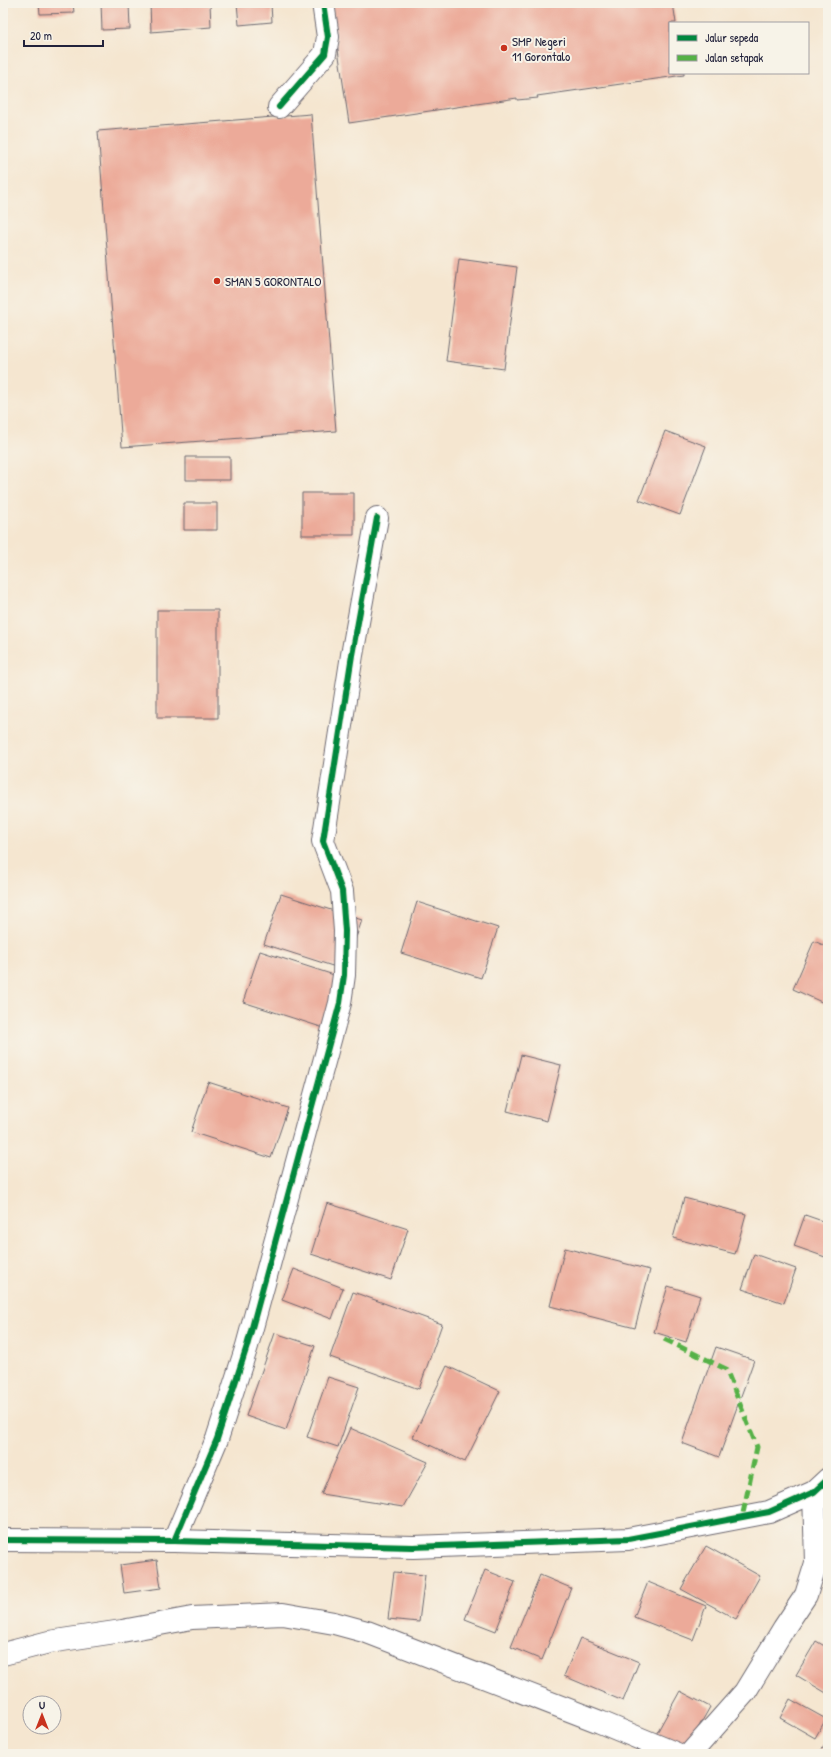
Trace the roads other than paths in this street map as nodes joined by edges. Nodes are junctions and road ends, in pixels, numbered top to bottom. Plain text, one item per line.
1 (322, 3) edge
2 (278, 107) dead end
3 (377, 518) dead end
4 (821, 1486) edge
5 (3, 1540) edge
6 (174, 1541) junction
7 (3, 1654) edge
8 (677, 1754) edge
9 (690, 1754) edge

1 - 2 street
3 - 6 street
4 - 6 street
4 - 9 street
5 - 6 street
7 - 8 street

